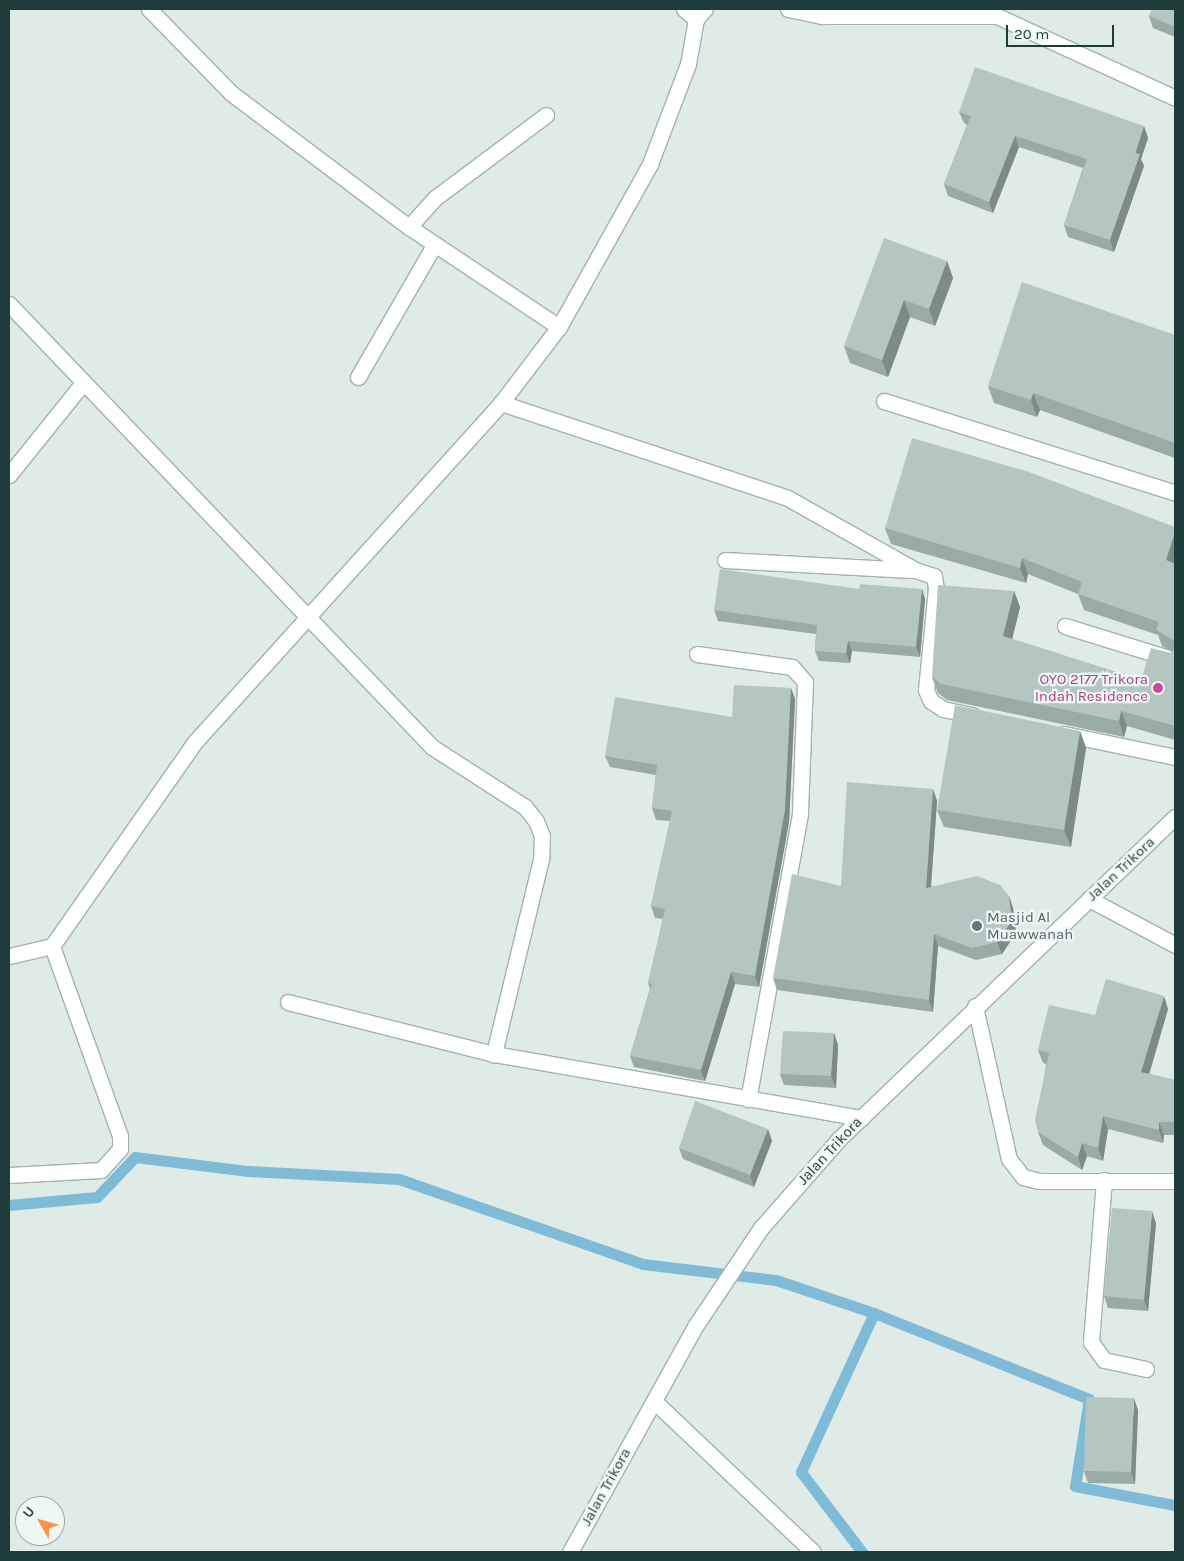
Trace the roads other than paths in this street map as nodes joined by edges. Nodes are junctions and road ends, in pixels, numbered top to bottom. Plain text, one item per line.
1 (149, 9) edge
2 (684, 9) edge
3 (788, 9) edge
4 (700, 14) edge
5 (1175, 98) edge
6 (546, 115) dead end
7 (408, 227) junction
8 (433, 247) junction
9 (9, 304) edge
10 (559, 327) junction
11 (358, 377) dead end
12 (83, 383) junction
13 (884, 401) dead end
14 (501, 403) junction
15 (9, 475) edge
16 (1175, 494) edge
17 (725, 560) dead end
18 (915, 570) junction
19 (311, 617) junction
20 (1065, 626) dead end
21 (697, 654) dead end
22 (1175, 660) edge
23 (992, 719) edge
24 (1050, 731) edge
25 (1175, 757) edge
26 (1175, 818) edge
27 (1089, 899) junction
28 (1175, 945) edge
29 (52, 946) junction
30 (9, 956) edge
31 (288, 1002) dead end
32 (975, 1006) junction
33 (494, 1054) junction
34 (748, 1099) junction
35 (861, 1118) junction
36 (9, 1175) edge
37 (1104, 1180) junction
38 (1175, 1181) edge
39 (1146, 1369) dead end
40 (654, 1401) junction
41 (570, 1552) edge
42 (813, 1552) edge

1 - 7 street
2 - 4 street
3 - 5 street
4 - 10 street
6 - 7 street
7 - 8 street
8 - 10 street
8 - 11 street
9 - 12 street
10 - 14 street
12 - 15 street
12 - 19 street
13 - 16 street
14 - 18 street
14 - 19 street
17 - 18 street
18 - 23 street
19 - 29 street
19 - 33 street
20 - 22 street
21 - 34 street
24 - 25 street
26 - 27 street, Jalan Trikora
27 - 28 street
27 - 32 street, Jalan Trikora
29 - 30 street
29 - 36 street
31 - 33 street
32 - 35 street, Jalan Trikora
32 - 37 street
33 - 34 street
34 - 35 street
35 - 40 street, Jalan Trikora
37 - 38 street
37 - 39 street
40 - 41 street, Jalan Trikora
40 - 42 street

